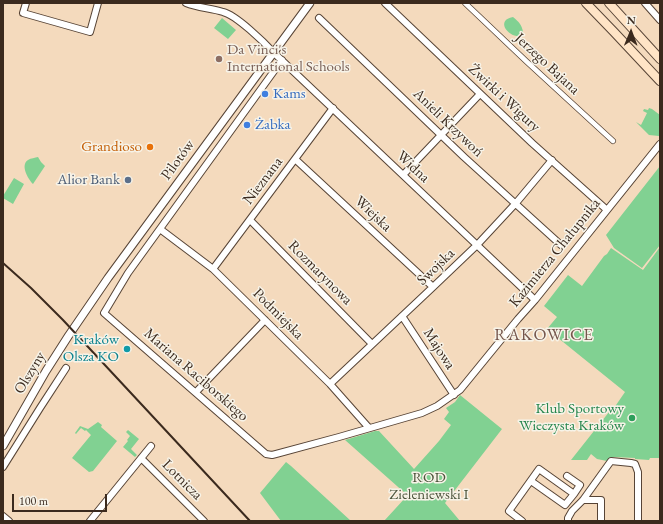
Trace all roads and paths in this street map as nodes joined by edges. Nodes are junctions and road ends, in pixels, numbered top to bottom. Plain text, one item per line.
1 (26, 3) edge
2 (98, 3) edge
3 (186, 3) edge
4 (310, 3) edge
5 (385, 3) edge
6 (465, 3) edge
7 (586, 3) edge
8 (609, 3) edge
9 (645, 3) edge
10 (659, 16) edge
11 (319, 18) dead end
12 (274, 53) junction
13 (660, 59) edge
14 (282, 60) junction
15 (660, 81) edge
16 (480, 94) junction
17 (333, 108) junction
18 (441, 134) junction
19 (613, 141) dead end
20 (660, 144) edge
21 (295, 159) junction
22 (552, 160) junction
23 (403, 175) junction
24 (516, 203) junction
25 (608, 210) junction
26 (250, 220) junction
27 (160, 229) junction
28 (477, 245) junction
29 (561, 245) dead end
30 (214, 269) junction
31 (433, 287) junction
32 (535, 300) junction
33 (104, 313) joint
34 (402, 316) junction
35 (265, 320) junction
36 (69, 335) joint
37 (372, 344) junction
38 (66, 368) dead end
39 (330, 384) junction
40 (196, 392) junction
41 (454, 395) junction
42 (369, 428) junction
43 (3, 446) edge
44 (151, 446) dead end
45 (272, 455) joint
46 (141, 458) junction
47 (3, 467) edge
48 (567, 476) dead end
49 (531, 481) junction
50 (574, 494) junction
51 (583, 500) junction
52 (3, 516) edge
53 (9, 521) edge
54 (90, 521) edge
55 (204, 521) edge
56 (522, 521) edge
57 (568, 521) edge
58 (601, 521) edge
59 (638, 521) edge

1 - 2 street
3 - 12 street, Widna
4 - 12 street, Pilotów
5 - 16 street, Żwirki i Wigury
6 - 19 street, Jerzego Bajana
7 - 15 main road
8 - 13 main road
9 - 10 street
11 - 18 street, Anieli Krzywoń
12 - 14 street, Widna
12 - 36 street, Pilotów
14 - 17 street, Widna
14 - 27 street, Pilotów
16 - 18 street
16 - 22 street, Żwirki i Wigury
17 - 21 street, Nieznana
17 - 23 street, Widna
18 - 23 street
18 - 24 street, Anieli Krzywoń
20 - 25 street, Kazimierza Chałupnika
21 - 26 street, Nieznana
21 - 31 street, Wiejska
22 - 24 street, Swojska
22 - 25 street, Żwirki i Wigury
23 - 28 street, Widna
24 - 28 street, Swojska
24 - 29 street, Anieli Krzywoń
25 - 32 street, Kazimierza Chałupnika
26 - 30 street, Nieznana
26 - 37 street, Rozmarynowa
27 - 30 street, Podmiejska
27 - 33 street, Pilotów
28 - 31 street, Swojska
28 - 32 street, Widna
30 - 35 street, Podmiejska
31 - 34 street, Swojska
32 - 41 street, Kazimierza Chałupnika
33 - 40 street, Mariana Raciborskiego
34 - 37 street, Swojska
34 - 41 street, Majowa
35 - 39 street, Podmiejska
35 - 40 street
36 - 43 street, Olszyny
37 - 39 street, Swojska
38 - 47 street, Olszyny
39 - 42 street, Podmiejska
40 - 45 street, Mariana Raciborskiego
41 - 42 street, Kazimierza Chałupnika
42 - 45 street, Kazimierza Chałupnika
44 - 46 street
46 - 54 street
46 - 55 street, Lotnicza
48 - 50 street
49 - 50 street
49 - 50 street
49 - 56 street
51 - 57 street
51 - 58 street
51 - 59 street
52 - 53 street

